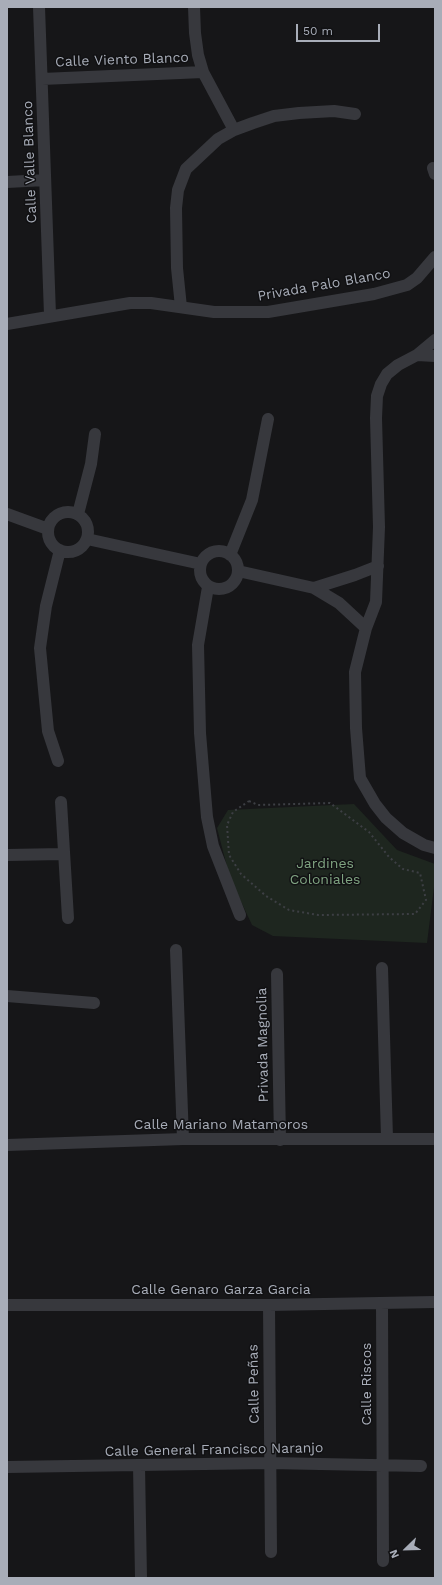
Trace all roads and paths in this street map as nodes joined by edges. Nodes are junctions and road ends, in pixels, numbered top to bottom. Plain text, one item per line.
1 (39, 7) edge
2 (194, 7) edge
3 (203, 72) junction
4 (42, 79) junction
5 (355, 114) dead end
6 (234, 130) junction
7 (45, 180) junction
8 (7, 182) edge
9 (435, 257) edge
10 (181, 307) junction
11 (50, 315) junction
12 (7, 324) edge
13 (435, 340) edge
14 (417, 355) junction
15 (435, 356) edge
16 (268, 420) dead end
17 (95, 434) dead end
18 (7, 514) edge
19 (78, 514) junction
20 (48, 529) junction
21 (87, 539) junction
22 (60, 550) junction
23 (230, 555) junction
24 (201, 564) junction
25 (378, 566) junction
26 (238, 571) junction
27 (208, 587) junction
28 (314, 588) junction
29 (366, 628) junction
30 (58, 761) dead end
31 (61, 802) dead end
32 (435, 848) edge
33 (7, 854) edge
34 (63, 854) junction
35 (266, 896) joint
36 (240, 915) dead end
37 (68, 918) dead end
38 (176, 950) dead end
39 (382, 968) dead end
40 (277, 974) dead end
41 (7, 996) edge
42 (94, 1003) dead end
43 (387, 1138) junction
44 (182, 1139) junction
45 (435, 1139) edge
46 (280, 1140) junction
47 (7, 1145) edge
48 (435, 1302) edge
49 (382, 1303) junction
50 (7, 1305) edge
51 (268, 1305) junction
52 (270, 1463) junction
53 (382, 1465) junction
54 (139, 1466) junction
55 (421, 1466) dead end
56 (7, 1468) edge
57 (271, 1552) dead end
58 (383, 1562) dead end
59 (141, 1578) edge

1 - 4 street, Calle Valle Blanco
2 - 3 street
3 - 4 street, Calle Viento Blanco
3 - 6 street
4 - 7 street, Calle Valle Blanco
5 - 6 street
6 - 10 street
7 - 8 street
7 - 11 street, Calle Valle Blanco
9 - 10 street, Privada Palo Blanco
10 - 11 street, Privada Palo Blanco
11 - 12 street, Privada Palo Blanco
13 - 14 street
14 - 15 street
14 - 25 street
16 - 23 street
17 - 19 street
18 - 20 street
19 - 20 street
19 - 21 street
20 - 22 street
21 - 22 street
21 - 24 street
22 - 30 street
23 - 24 street
23 - 26 street
24 - 27 street
25 - 28 street
25 - 29 street
26 - 27 street
26 - 28 street
27 - 36 street
28 - 29 street
29 - 32 street
31 - 34 street
33 - 34 street
34 - 37 street
35 - 35 path
38 - 44 street
39 - 43 street
40 - 46 street, Privada Magnolia
41 - 42 street
43 - 45 street, Calle Mariano Matamoros
43 - 46 street, Calle Mariano Matamoros
44 - 46 street, Calle Mariano Matamoros
44 - 47 street, Calle Mariano Matamoros
48 - 49 street, Calle Genaro Garza Garcia
49 - 51 street, Calle Genaro Garza Garcia
49 - 53 street, Calle Riscos
50 - 51 street, Calle Genaro Garza Garcia
51 - 52 street, Calle Peñas
52 - 53 street, Calle General Francisco Naranjo
52 - 54 street, Calle General Francisco Naranjo
52 - 57 street, Calle Peñas
53 - 55 street, Calle General Francisco Naranjo
53 - 58 street, Calle Riscos
54 - 56 street, Calle General Francisco Naranjo
54 - 59 street

